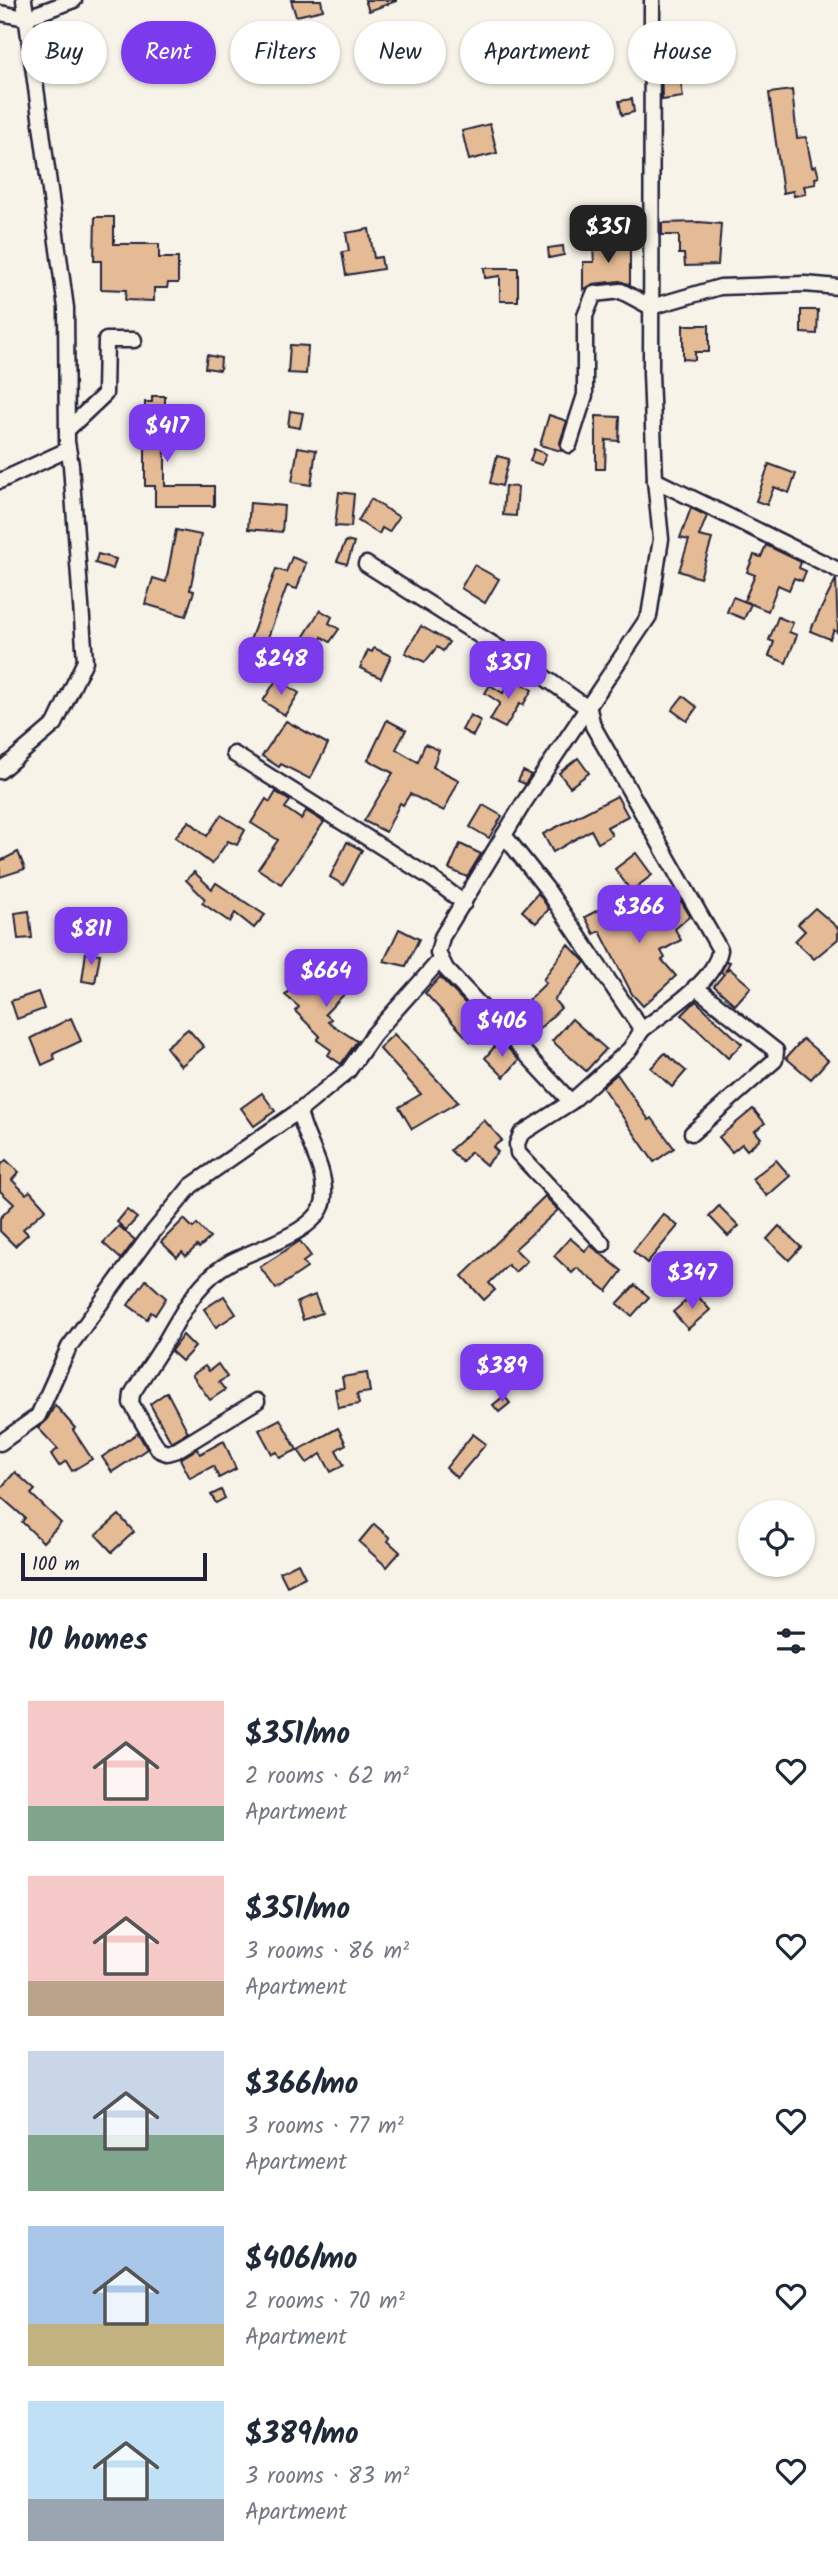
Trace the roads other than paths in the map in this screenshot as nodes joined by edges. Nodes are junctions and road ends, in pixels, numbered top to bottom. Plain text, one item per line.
1 (24, 0) edge
2 (74, 0) edge
3 (652, 0) edge
4 (0, 13) edge
5 (25, 19) junction
6 (838, 287) edge
7 (651, 307) junction
8 (134, 340) dead end
9 (67, 430) junction
10 (569, 445) dead end
11 (68, 450) junction
12 (655, 480) junction
13 (0, 481) edge
14 (366, 564) dead end
15 (838, 570) edge
16 (589, 709) junction
17 (234, 754) dead end
18 (0, 771) edge
19 (504, 835) junction
20 (464, 903) junction
21 (440, 960) junction
22 (695, 988) junction
23 (642, 1030) junction
24 (571, 1102) junction
25 (299, 1111) junction
26 (692, 1133) dead end
27 (603, 1244) dead end
28 (257, 1401) dead end
29 (0, 1443) edge

1 - 5 street
2 - 5 street
3 - 7 street
4 - 5 street
5 - 9 street
6 - 7 street
7 - 10 street
7 - 12 street
8 - 9 street
9 - 11 street
11 - 13 street
11 - 18 street
12 - 15 street
12 - 16 street
14 - 16 street
16 - 19 street
16 - 22 street
17 - 20 street
19 - 20 street
19 - 23 street
20 - 21 street
21 - 24 street
21 - 25 street
22 - 23 street
22 - 26 street
23 - 24 street
24 - 27 street
25 - 28 street
25 - 29 street

